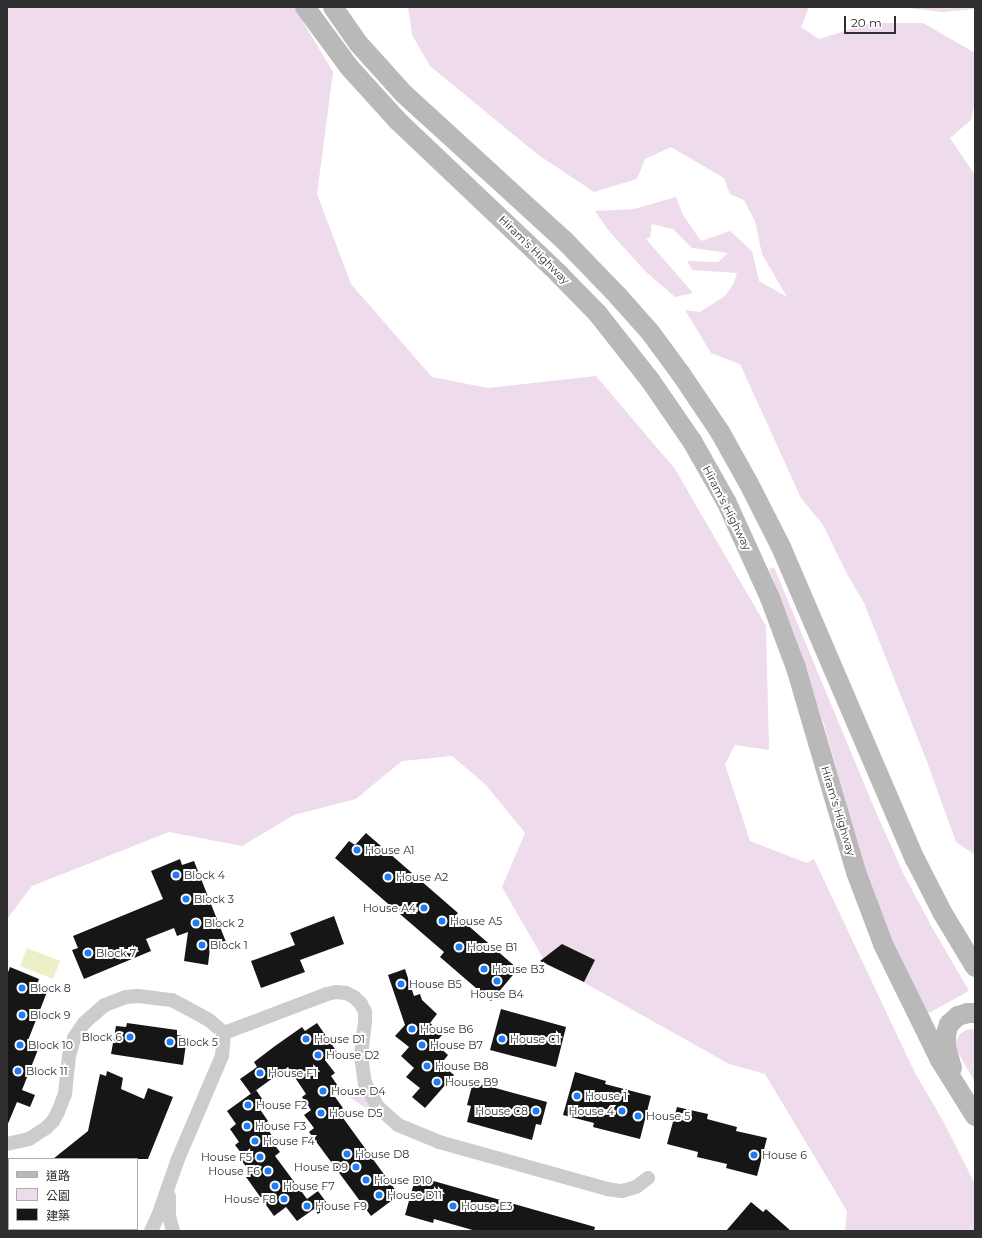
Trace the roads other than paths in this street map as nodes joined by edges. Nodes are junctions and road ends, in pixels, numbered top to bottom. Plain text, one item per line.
1 (305, 7) edge
2 (333, 7) edge
3 (975, 967) edge
4 (975, 1013) edge
5 (224, 1033) junction
6 (972, 1111) edge
7 (7, 1144) edge
8 (648, 1178) dead end
9 (169, 1187) junction
10 (151, 1231) edge
11 (173, 1231) edge

1 - 6 main road, Hiram's Highway
2 - 3 main road
4 - 6 main road
5 - 7 street
5 - 8 street
5 - 9 street
9 - 10 street
9 - 11 street

